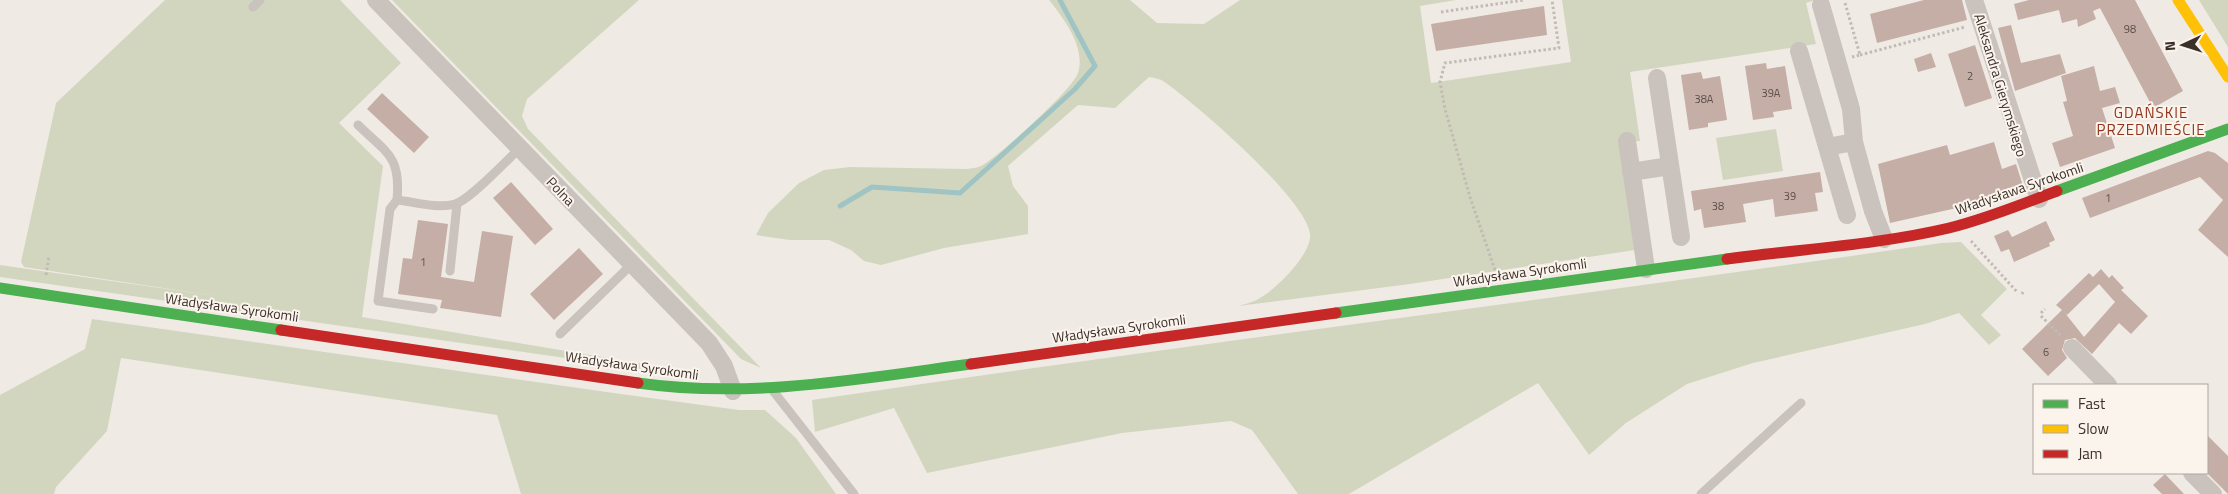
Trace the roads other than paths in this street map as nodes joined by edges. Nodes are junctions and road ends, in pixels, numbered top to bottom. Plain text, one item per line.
1 (260, 0) edge
2 (376, 0) edge
3 (1974, 0) edge
4 (2178, 0) edge
5 (1821, 5) dead end
6 (253, 7) dead end
7 (1799, 51) dead end
8 (2228, 76) edge
9 (1657, 78) dead end
10 (358, 125) dead end
11 (2228, 129) edge
12 (1627, 142) dead end
13 (1854, 142) junction
14 (1827, 147) junction
15 (520, 148) junction
16 (1670, 166) junction
17 (1631, 172) junction
18 (2038, 199) junction
19 (397, 200) junction
20 (456, 204) junction
21 (1847, 215) dead end
22 (1681, 237) dead end
23 (1884, 239) junction
24 (632, 264) junction
25 (1646, 269) junction
26 (450, 271) dead end
27 (0, 288) edge
28 (433, 309) dead end
29 (560, 334) dead end
30 (2067, 343) road end
31 (2107, 384) edge
32 (772, 390) junction
33 (733, 391) junction
34 (1801, 403) dead end
35 (2193, 474) edge
36 (854, 494) edge
37 (1701, 494) edge
38 (2213, 494) edge

1 - 6 lane
2 - 15 street, Polna
3 - 18 street, Aleksandra Gierymskiego
4 - 8 street
5 - 13 street
7 - 14 street
9 - 16 street
10 - 19 lane
11 - 18 street, Władysława Syrokomli
12 - 17 street
13 - 14 street
13 - 23 street
14 - 21 street
15 - 20 lane
15 - 24 street, Polna
16 - 17 street
16 - 22 street
17 - 25 street
18 - 23 street, Władysława Syrokomli
19 - 20 lane
19 - 28 lane
20 - 26 lane
23 - 25 street, Władysława Syrokomli
24 - 29 lane
24 - 33 street, Polna
25 - 32 street, Władysława Syrokomli
27 - 33 street, Władysława Syrokomli
30 - 31 street
32 - 33 street, Władysława Syrokomli
32 - 36 lane
34 - 37 lane
35 - 38 street

